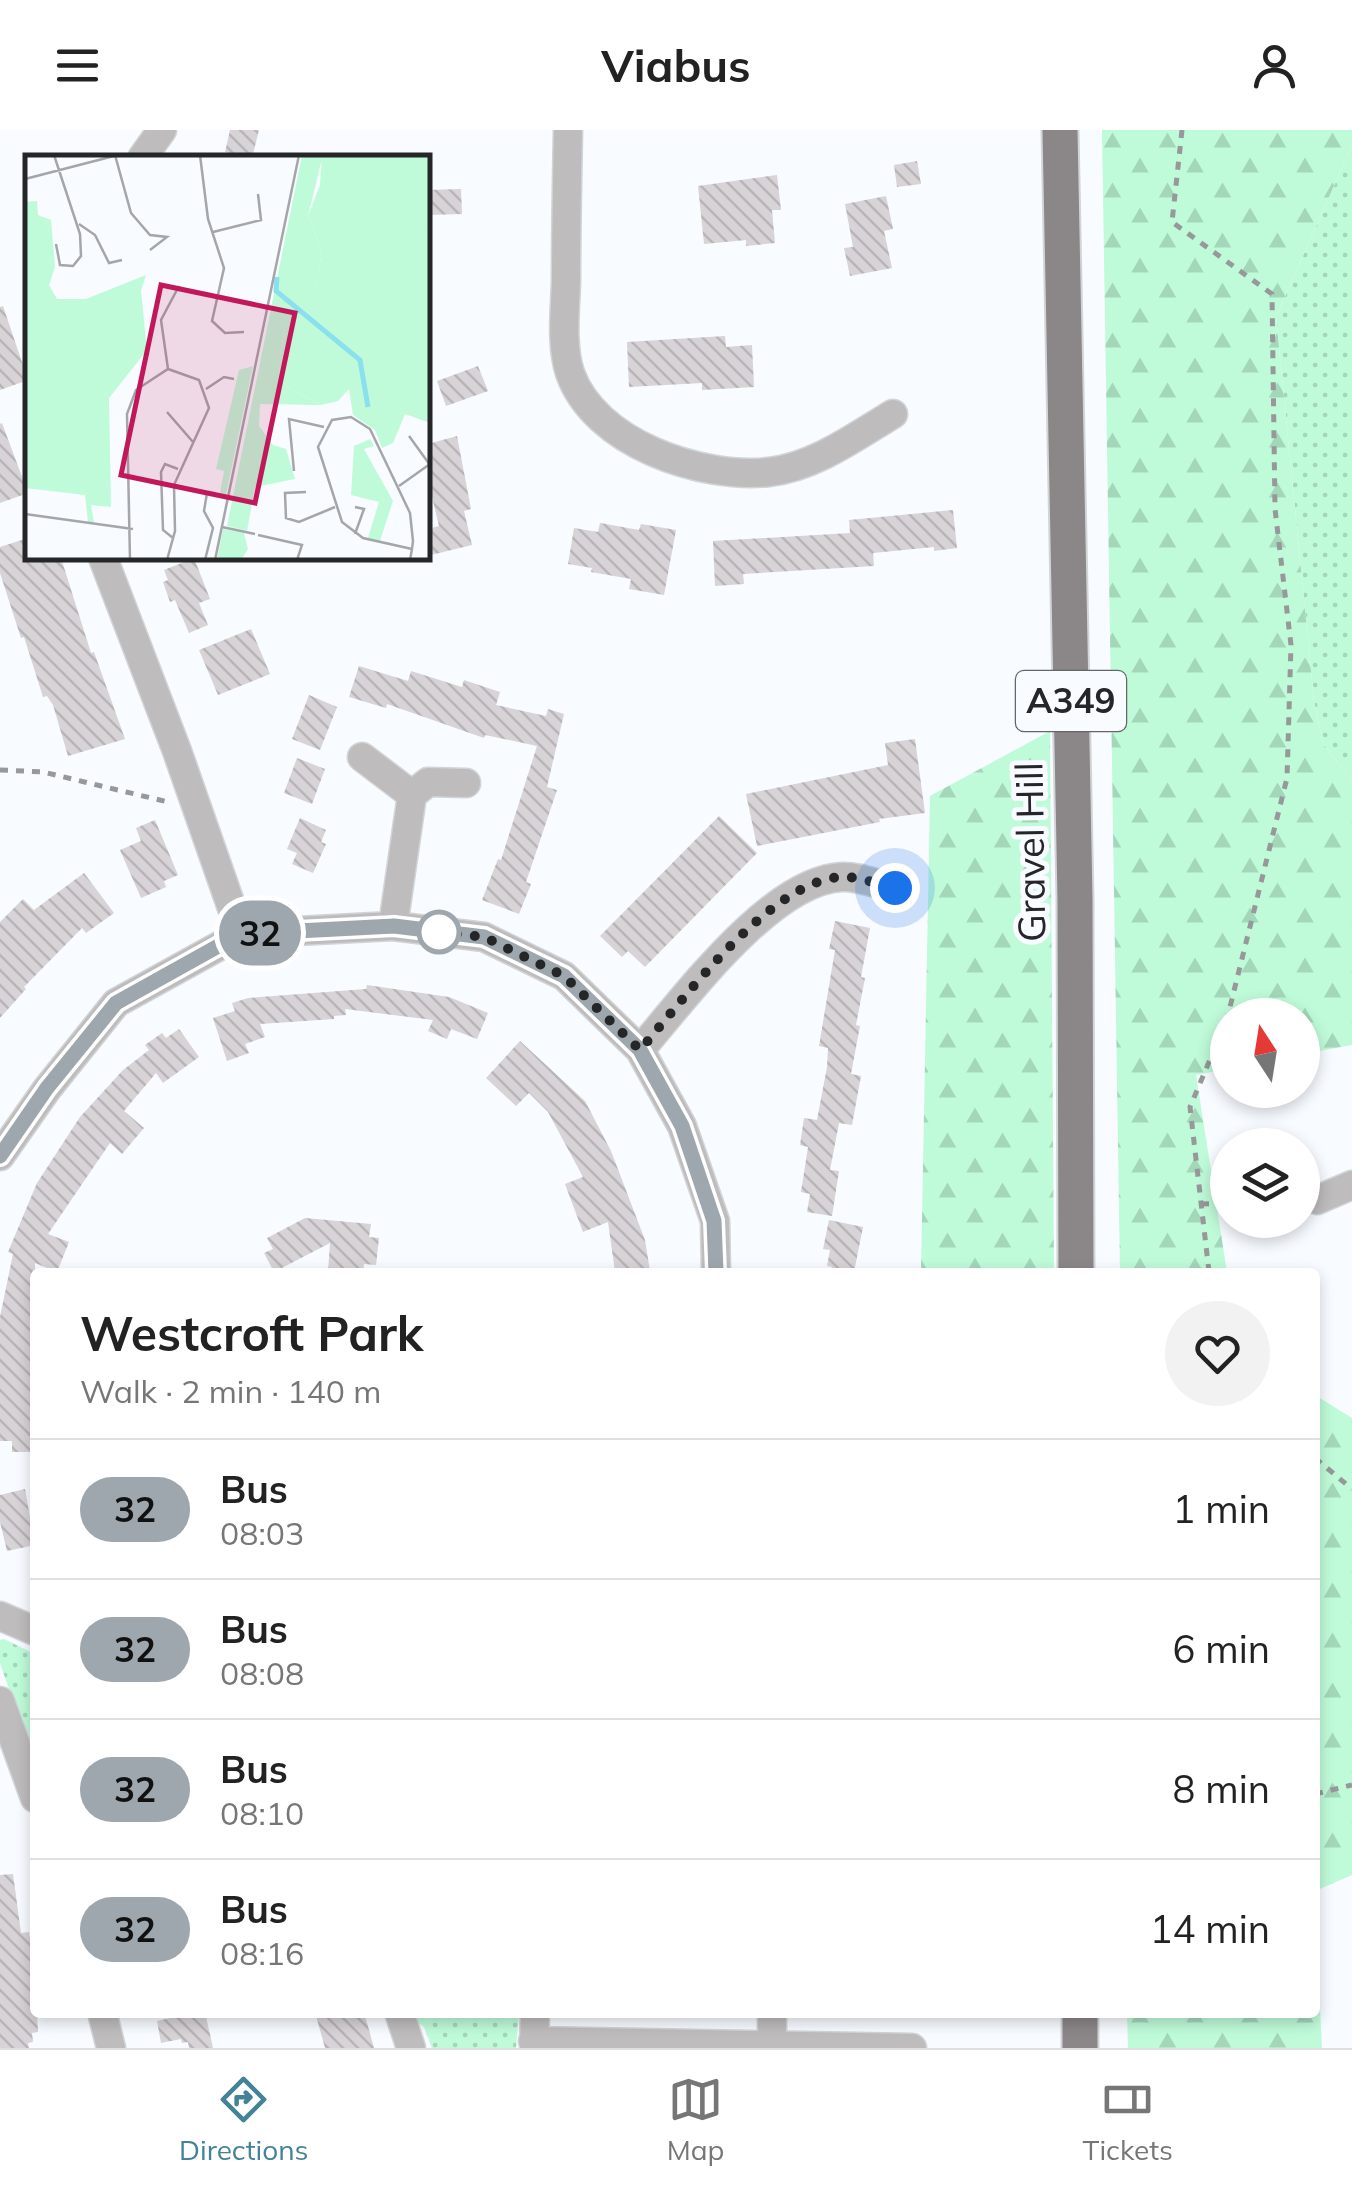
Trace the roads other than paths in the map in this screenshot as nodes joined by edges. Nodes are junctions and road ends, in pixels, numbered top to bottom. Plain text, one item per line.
1 (162, 130) edge
2 (568, 130) edge
3 (1060, 130) edge
4 (144, 155) edge
5 (892, 414) dead end
6 (104, 560) edge
7 (362, 758) dead end
8 (466, 782) dead end
9 (412, 796) junction
10 (895, 888) dead end
11 (394, 926) junction
12 (240, 934) junction
13 (640, 1050) junction
14 (0, 1156) edge
15 (1352, 1185) edge
16 (1320, 1199) edge
17 (716, 1268) edge
18 (1076, 1268) edge
19 (0, 1616) edge
20 (30, 1629) edge
21 (0, 1701) edge
22 (30, 1784) edge
23 (103, 2018) edge
24 (401, 2018) edge
25 (772, 2018) edge
26 (1080, 2018) edge
27 (534, 2034) edge
28 (772, 2045) junction
29 (866, 2047) edge
30 (110, 2048) edge
31 (411, 2048) edge
32 (912, 2048) edge
33 (1080, 2048) edge

1 - 4 street
2 - 5 street
3 - 18 main road, Gravel Hill / A349
6 - 12 street
7 - 9 street
8 - 9 street
9 - 11 street
10 - 13 street
11 - 12 street
11 - 13 street
12 - 14 street
13 - 17 street
15 - 16 street
19 - 20 street
21 - 22 street
23 - 30 street
24 - 31 street
25 - 28 street
26 - 33 main road
27 - 28 street
28 - 29 street
29 - 32 street

